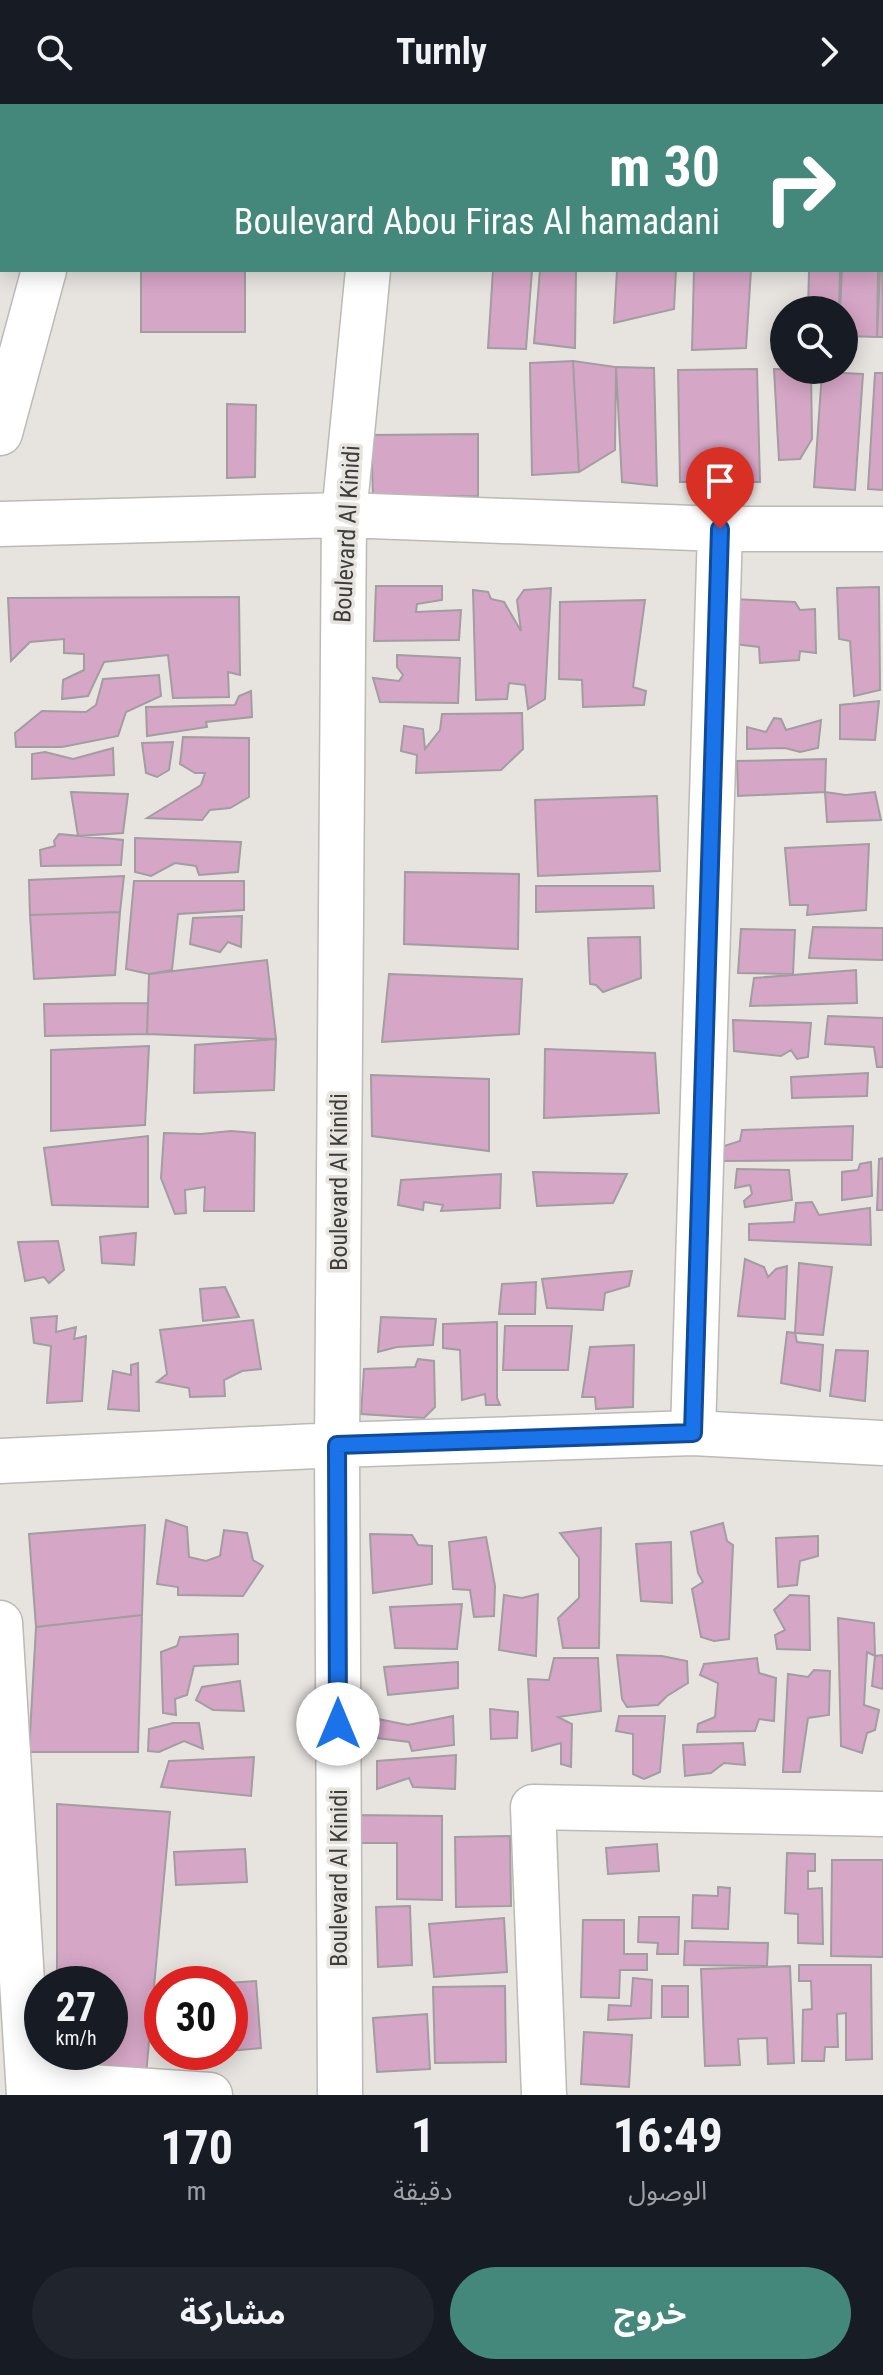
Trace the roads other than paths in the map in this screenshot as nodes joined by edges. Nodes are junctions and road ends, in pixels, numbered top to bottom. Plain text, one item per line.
1 (43, 272) edge
2 (368, 272) edge
3 (0, 433) edge
4 (344, 515) junction
5 (0, 524) edge
6 (720, 529) junction
7 (883, 529) edge
8 (693, 1433) junction
9 (883, 1443) edge
10 (337, 1445) junction
11 (0, 1461) edge
12 (0, 1623) edge
13 (883, 1814) edge
14 (29, 2089) edge
15 (210, 2095) edge
16 (340, 2095) edge
17 (544, 2095) edge

1 - 3 street
2 - 4 street, Boulevard Al Kinidi
4 - 5 street
4 - 6 street
4 - 10 street, Boulevard Al Kinidi
6 - 7 street
6 - 8 street
8 - 9 street
8 - 10 street
10 - 11 street
10 - 16 street, Boulevard Al Kinidi
12 - 14 street
13 - 17 street
14 - 15 street

